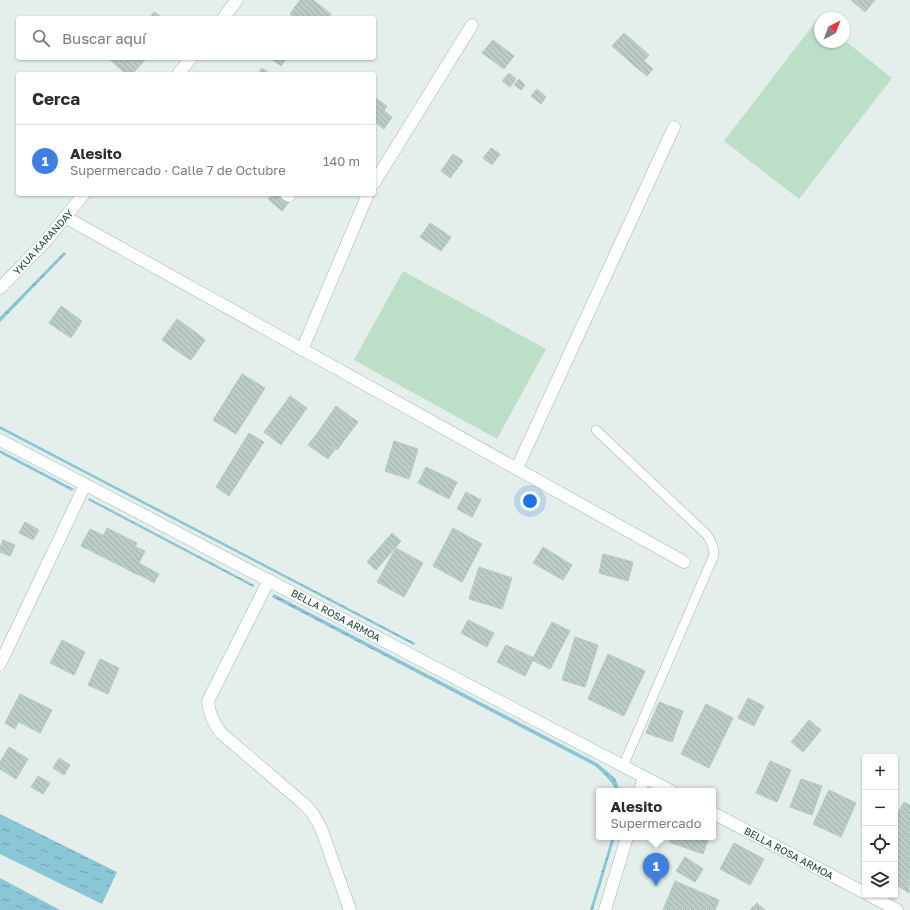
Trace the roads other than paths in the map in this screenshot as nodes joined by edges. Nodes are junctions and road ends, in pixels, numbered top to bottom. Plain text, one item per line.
1 (237, 0) edge
2 (225, 16) edge
3 (472, 25) dead end
4 (189, 60) edge
5 (180, 72) edge
6 (674, 127) dead end
7 (376, 180) edge
8 (82, 196) edge
9 (367, 196) edge
10 (65, 217) junction
11 (0, 288) edge
12 (302, 350) junction
13 (596, 430) dead end
14 (0, 440) edge
15 (517, 468) junction
16 (85, 485) junction
17 (684, 562) dead end
18 (269, 580) junction
19 (0, 664) edge
20 (623, 766) junction
21 (644, 777) junction
22 (641, 788) edge
23 (665, 788) edge
24 (716, 815) edge
25 (625, 840) edge
26 (862, 891) edge
27 (875, 898) edge
28 (350, 910) edge
29 (605, 910) edge
30 (897, 910) edge

1 - 2 street
3 - 7 street
4 - 5 street
6 - 15 street
8 - 10 street, YKUA KARANDAY
9 - 12 street
10 - 11 street, YKUA KARANDAY
10 - 12 street
12 - 15 street
13 - 20 lane
14 - 16 street, BELLA ROSA ARMOA
15 - 17 street
16 - 18 street, BELLA ROSA ARMOA
16 - 19 street
18 - 20 street, BELLA ROSA ARMOA
18 - 28 street
20 - 21 street, BELLA ROSA ARMOA
21 - 22 street
21 - 23 street, BELLA ROSA ARMOA
24 - 26 street, BELLA ROSA ARMOA
25 - 29 street
27 - 30 street

